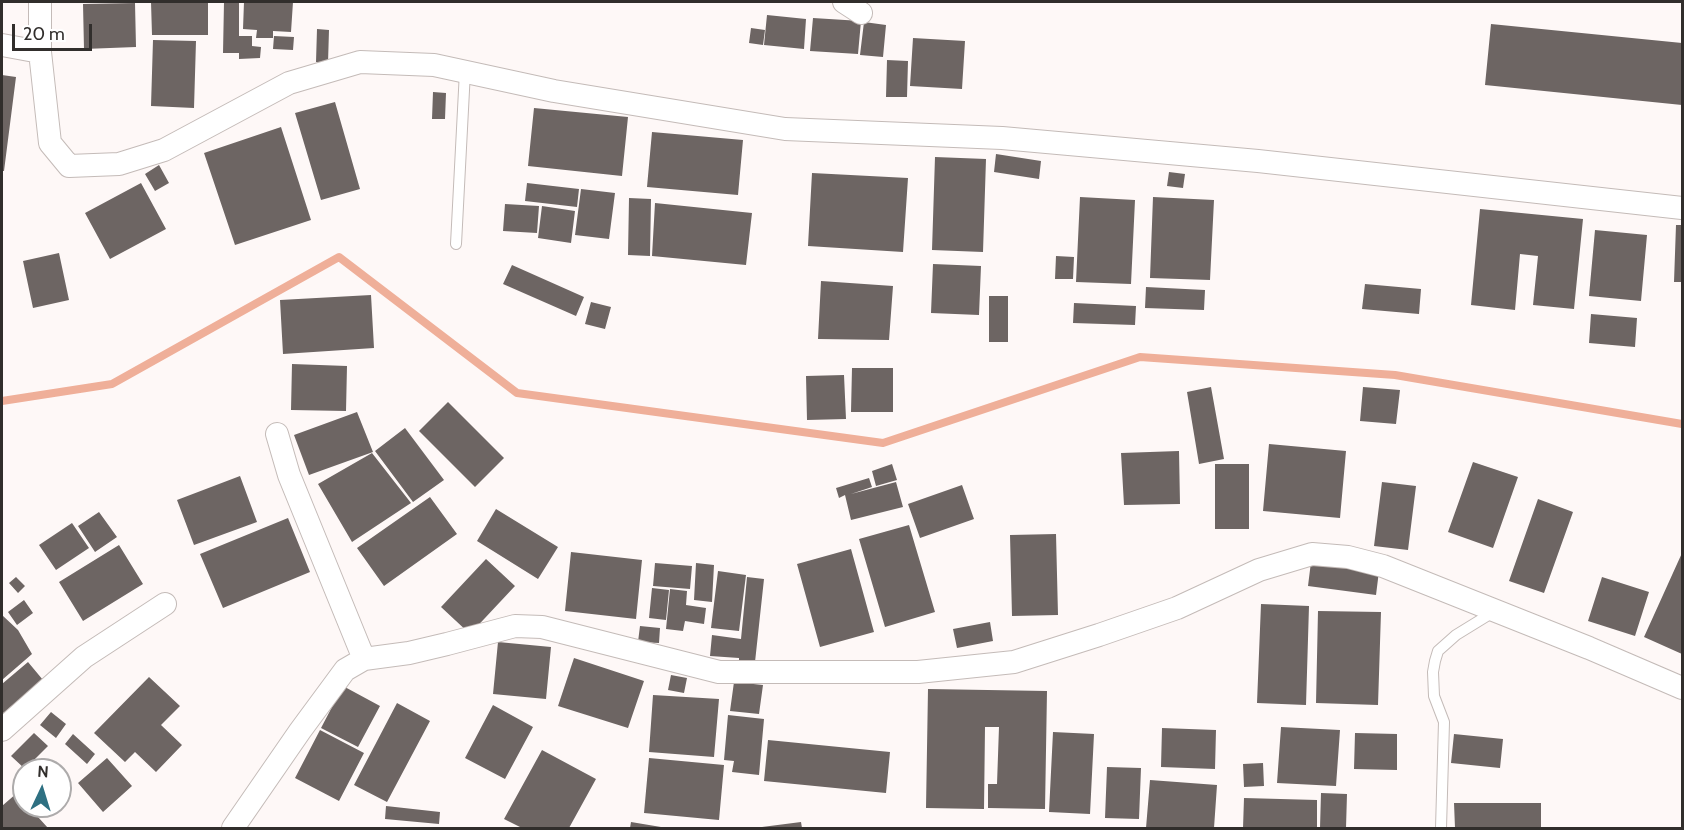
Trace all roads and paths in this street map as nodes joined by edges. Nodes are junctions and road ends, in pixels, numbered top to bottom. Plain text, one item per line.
1 (40, 2) edge
2 (2, 45) edge
3 (40, 52) junction
4 (465, 71) junction
5 (1683, 208) edge
6 (456, 244) dead end
7 (277, 434) dead end
8 (165, 604) dead end
9 (1496, 611) junction
10 (364, 659) junction
11 (1683, 688) edge
12 (2, 730) edge
13 (233, 828) edge
14 (1441, 828) edge

1 - 3 street
2 - 3 street
3 - 4 street
4 - 5 street
4 - 6 lane
7 - 10 street
8 - 12 street
9 - 10 street
9 - 11 street
9 - 14 lane
10 - 13 street

